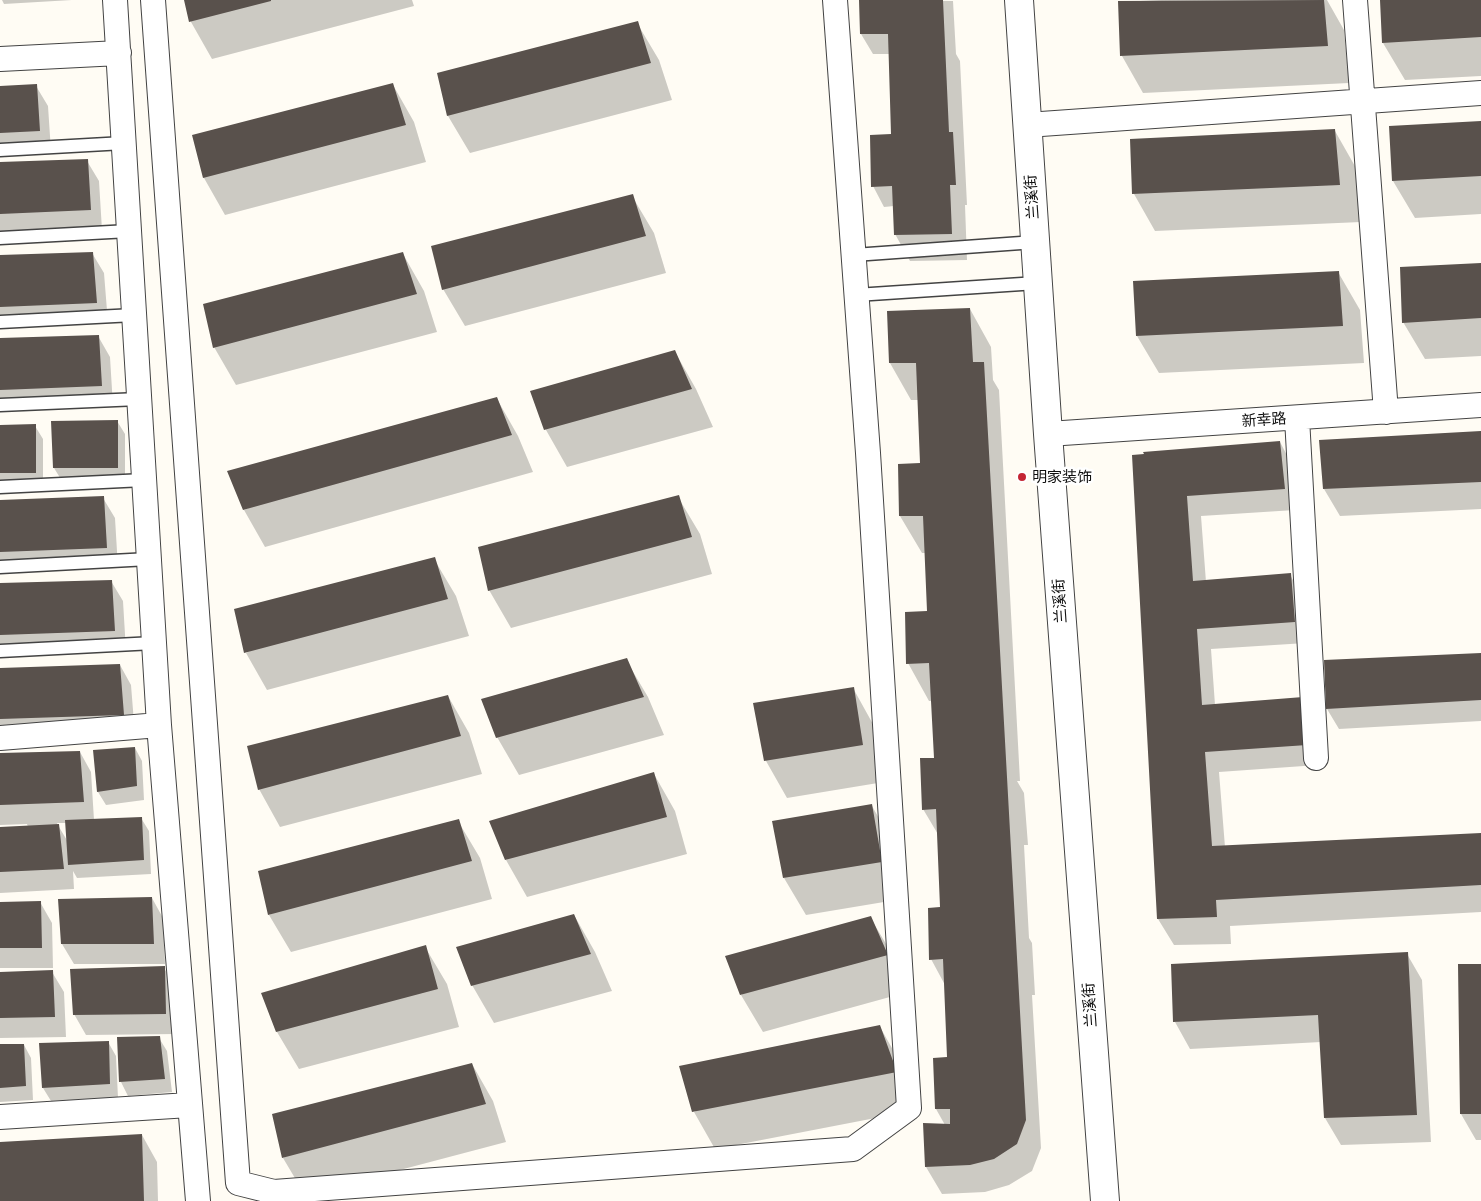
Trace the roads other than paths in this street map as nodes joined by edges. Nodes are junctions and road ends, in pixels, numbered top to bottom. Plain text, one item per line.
1 (115, 0) edge
2 (153, 0) edge
3 (835, 0) edge
4 (1019, 0) edge
5 (1355, 0) edge
6 (119, 53) junction
7 (0, 59) edge
8 (1481, 93) edge
9 (1363, 101) junction
10 (1028, 124) junction
11 (124, 144) junction
12 (0, 150) edge
13 (129, 231) junction
14 (0, 238) edge
15 (1035, 242) junction
16 (854, 255) junction
17 (1037, 283) junction
18 (856, 295) junction
19 (134, 315) junction
20 (0, 322) edge
21 (140, 399) junction
22 (0, 405) edge
23 (1481, 405) edge
24 (1386, 412) junction
25 (1297, 418) junction
26 (1048, 434) junction
27 (144, 480) junction
28 (0, 487) edge
29 (149, 559) junction
30 (0, 567) edge
31 (154, 643) junction
32 (0, 651) edge
33 (159, 725) junction
34 (0, 738) edge
35 (1316, 758) dead end
36 (189, 1105) junction
37 (0, 1117) edge
38 (198, 1201) edge
39 (1105, 1201) edge

1 - 6 street
2 - 18 street
3 - 16 street
4 - 10 street, 兰溪街
5 - 9 street
6 - 7 street
6 - 11 street
8 - 9 street
9 - 10 street
9 - 24 street
10 - 15 street, 兰溪街
11 - 12 lane
11 - 13 street
13 - 14 lane
13 - 19 street
15 - 16 lane
15 - 17 street, 兰溪街
16 - 18 street
17 - 18 lane
17 - 26 street, 兰溪街
19 - 20 lane
19 - 21 street
21 - 22 lane
21 - 27 street
23 - 24 street, 新幸路
24 - 25 street, 新幸路
25 - 26 street, 新幸路
25 - 35 street
26 - 39 street, 兰溪街
27 - 28 lane
27 - 29 street
29 - 30 lane
29 - 31 street
31 - 32 lane
31 - 33 street
33 - 34 street
33 - 36 street
36 - 37 street
36 - 38 street

